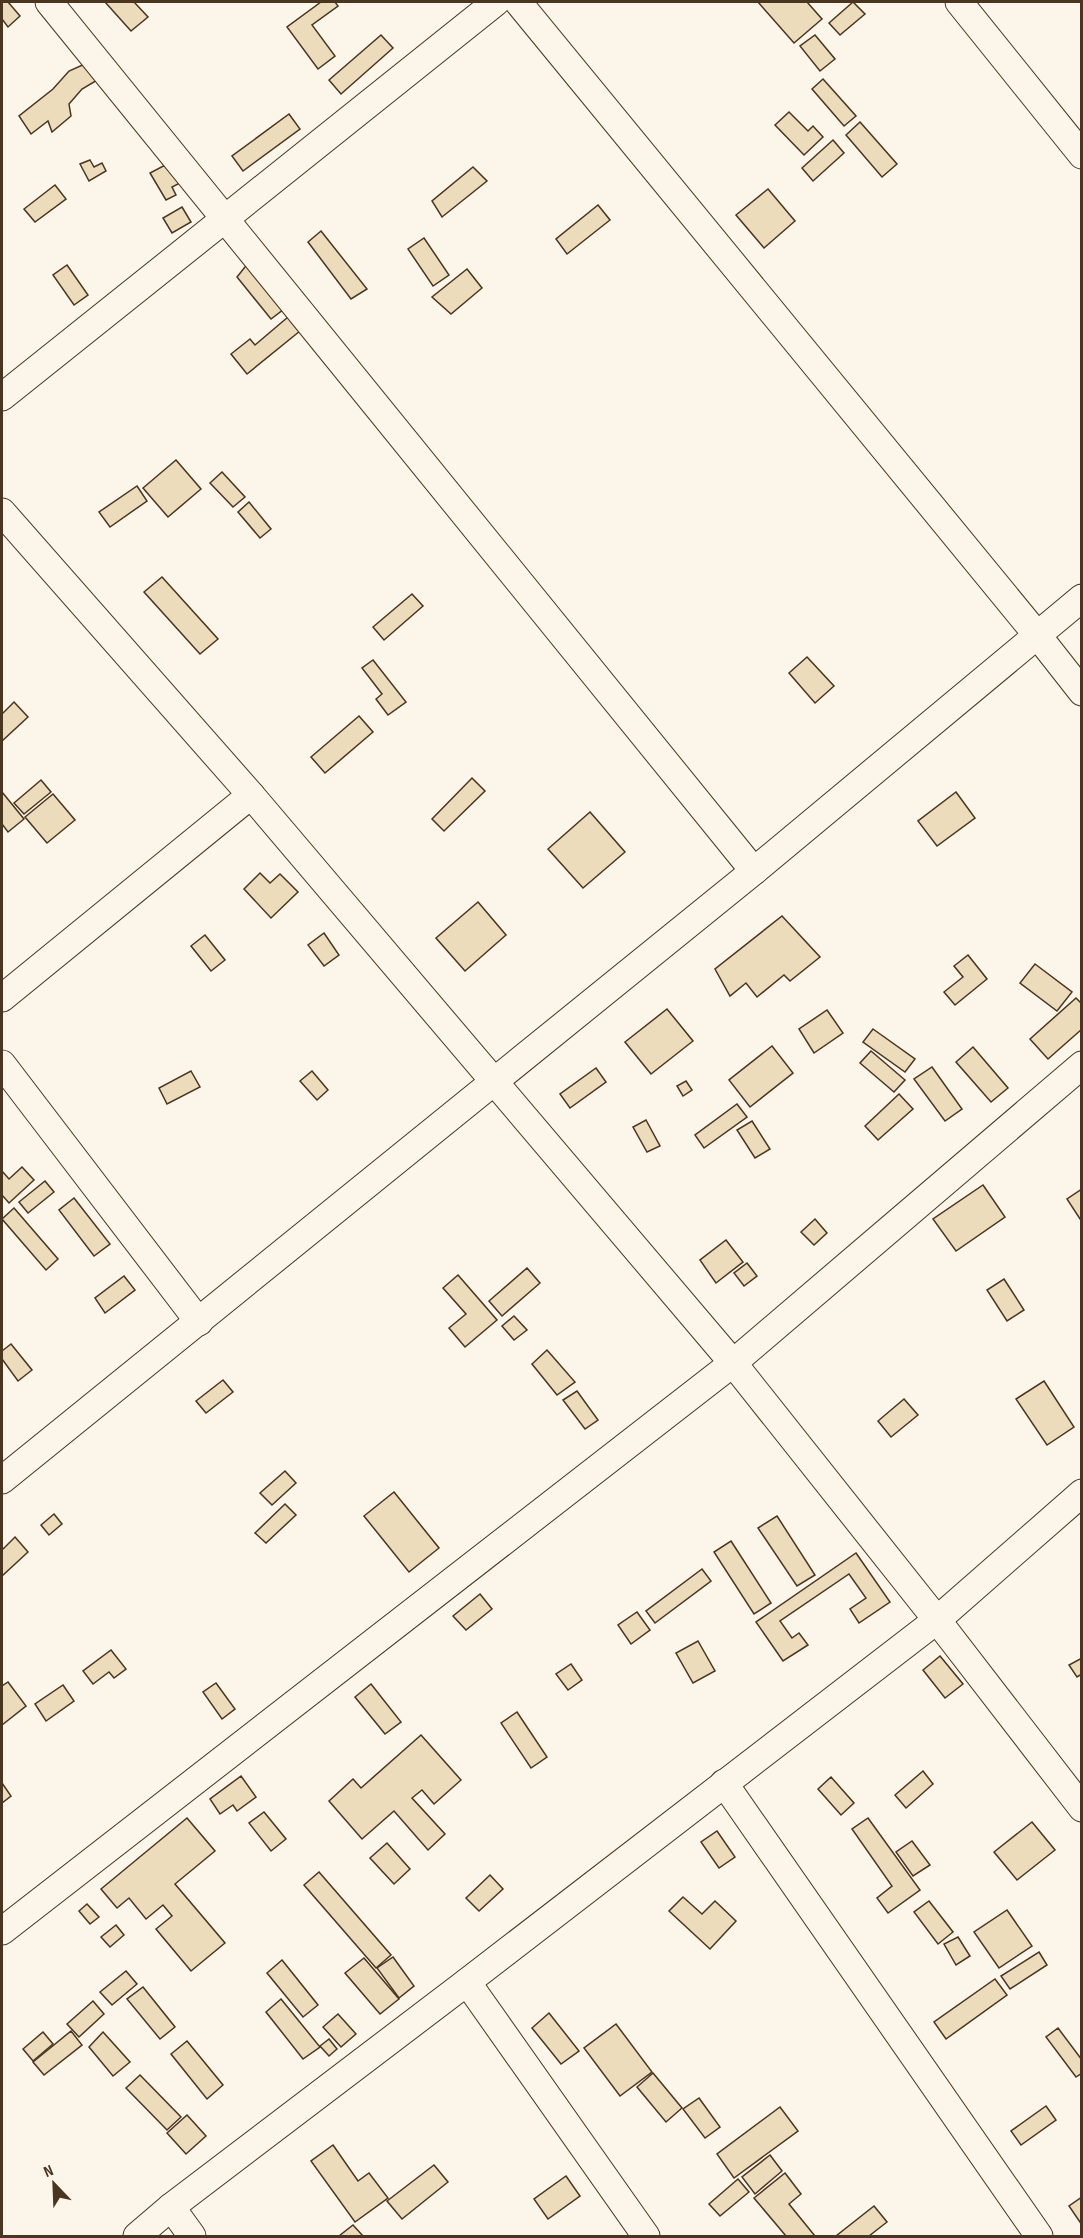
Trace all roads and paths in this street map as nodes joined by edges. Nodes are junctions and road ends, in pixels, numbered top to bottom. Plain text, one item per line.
1 (49, 2) edge
2 (496, 2) edge
3 (518, 2) edge
4 (959, 2) edge
5 (1082, 154) edge
6 (225, 218) junction
7 (2, 397) edge
8 (2, 512) edge
9 (1082, 598) edge
10 (1038, 636) junction
11 (1082, 692) edge
12 (251, 795) junction
13 (754, 871) junction
14 (2, 998) edge
15 (2, 1064) edge
16 (1082, 1065) edge
17 (494, 1083) junction
18 (199, 1322) junction
19 (733, 1363) junction
20 (2, 1480) edge
21 (1082, 1492) edge
22 (937, 1620) junction
23 (724, 1783) junction
24 (1082, 1808) edge
25 (2, 1931) edge
26 (467, 1982) junction
27 (171, 2207) junction
28 (137, 2236) edge
29 (192, 2236) edge
30 (646, 2236) edge
31 (1039, 2236) edge

1 - 6 street
2 - 6 street
3 - 10 street
4 - 5 street
6 - 7 street
6 - 13 street
8 - 12 street
9 - 10 street
10 - 11 street
10 - 13 street
12 - 14 street
12 - 17 street
13 - 17 street
15 - 18 street
16 - 19 street
17 - 18 street
17 - 19 street
18 - 20 street
19 - 22 street
19 - 25 street
21 - 22 street
22 - 23 street
22 - 24 street
23 - 26 street
23 - 31 street
26 - 27 street
26 - 30 street
27 - 28 street
27 - 29 street

